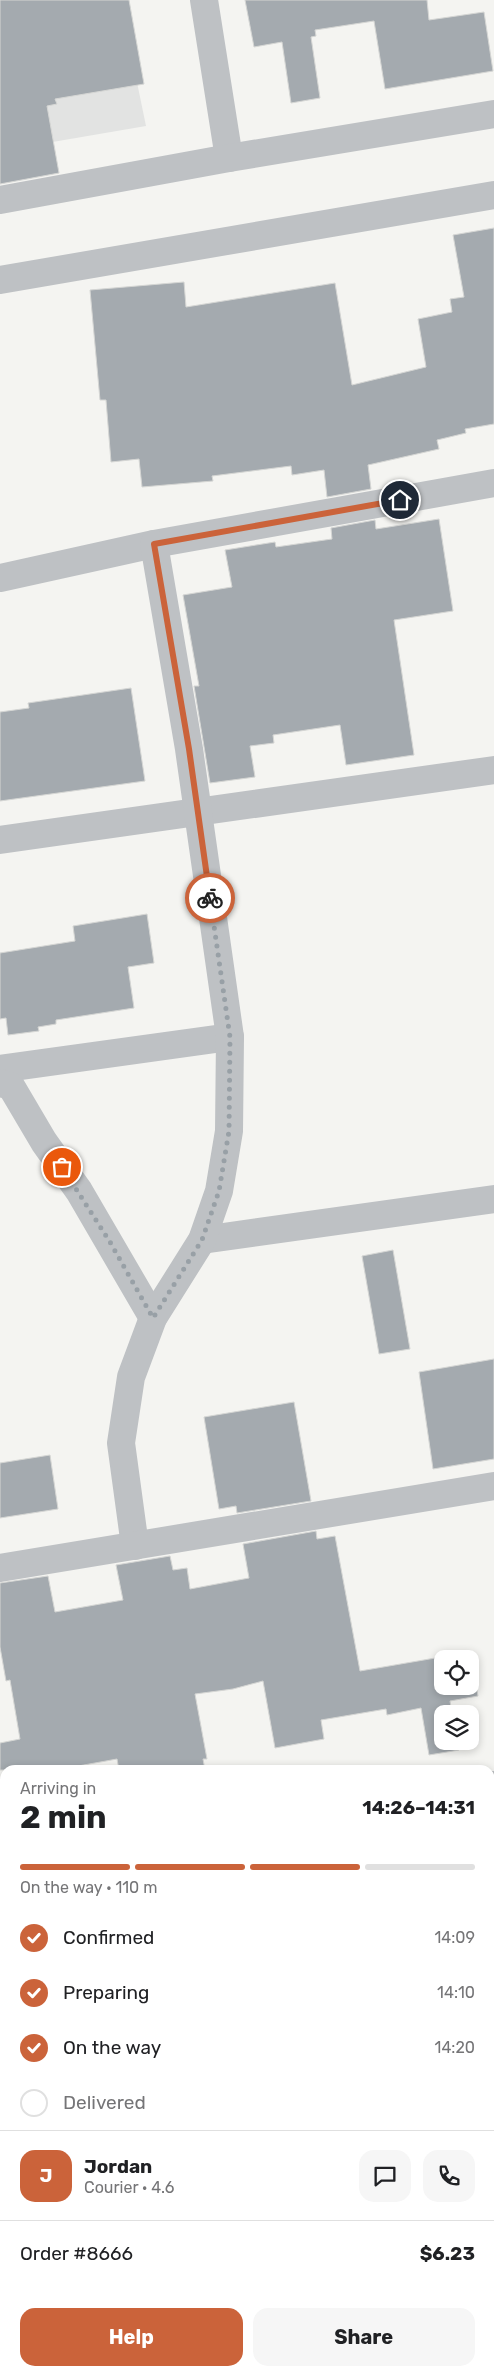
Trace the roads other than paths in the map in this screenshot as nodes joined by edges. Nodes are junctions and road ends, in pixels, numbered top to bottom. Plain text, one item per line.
1 (204, 0) edge
2 (494, 114) edge
3 (229, 158) junction
4 (494, 195) edge
5 (0, 200) edge
6 (0, 280) edge
7 (494, 482) edge
8 (154, 544) junction
9 (0, 578) edge
10 (494, 770) edge
11 (197, 812) junction
12 (0, 840) edge
13 (230, 1037) junction
14 (0, 1069) edge
15 (0, 1083) edge
16 (494, 1198) edge
17 (202, 1240) junction
18 (153, 1318) junction
19 (494, 1486) edge
20 (135, 1546) junction
21 (0, 1568) edge

1 - 3 street
2 - 3 street
3 - 5 street
4 - 6 street
7 - 8 street
8 - 9 street
8 - 11 street
10 - 11 street
11 - 12 street
11 - 13 street
13 - 14 street
13 - 17 street
15 - 18 street
16 - 17 street
17 - 18 street
18 - 20 street
19 - 20 street
20 - 21 street

